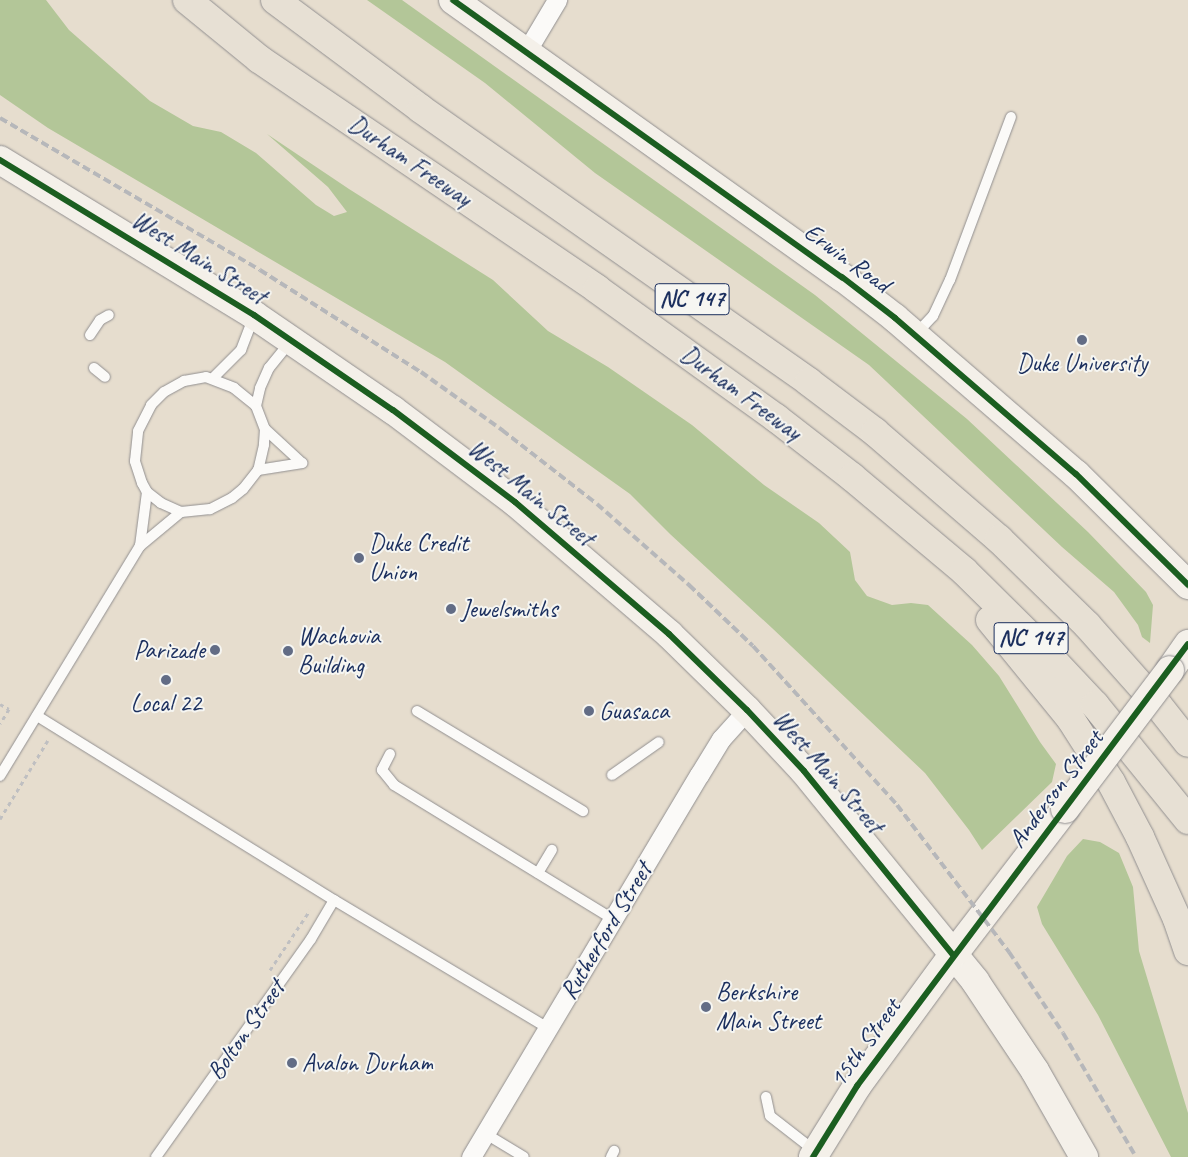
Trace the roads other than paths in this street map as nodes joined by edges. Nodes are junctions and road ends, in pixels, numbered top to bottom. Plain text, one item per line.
1 (187, 0) edge
2 (275, 0) edge
3 (453, 0) edge
4 (557, 0) edge
5 (526, 52) junction
6 (1011, 117) dead end
7 (0, 160) edge
8 (109, 315) dead end
9 (254, 315) junction
10 (915, 334) junction
11 (90, 335) dead end
12 (292, 340) junction
13 (94, 368) dead end
14 (105, 377) dead end
15 (213, 378) junction
16 (256, 406) junction
17 (265, 429) junction
18 (258, 470) junction
19 (852, 477) junction
20 (148, 492) junction
21 (181, 512) junction
22 (140, 546) junction
23 (1188, 585) edge
24 (1087, 625) junction
25 (1188, 644) edge
26 (747, 710) junction
27 (417, 711) dead end
28 (36, 716) junction
29 (1188, 719) edge
30 (659, 742) dead end
31 (1188, 743) edge
32 (390, 754) dead end
33 (612, 775) dead end
34 (0, 776) edge
35 (583, 811) dead end
36 (1188, 820) edge
37 (552, 850) dead end
38 (538, 873) junction
39 (334, 900) junction
40 (613, 919) junction
41 (1188, 951) edge
42 (954, 955) junction
43 (548, 1028) junction
44 (766, 1097) dead end
45 (486, 1134) junction
46 (815, 1154) edge
47 (156, 1157) edge
48 (471, 1157) edge
49 (524, 1157) edge
50 (1084, 1157) edge

1 - 19 highway, Durham Freeway / NC 147
2 - 24 highway, Durham Freeway / NC 147
3 - 5 main road, Erwin Road
4 - 5 street
5 - 10 main road, Erwin Road
6 - 10 lane
7 - 9 main road, West Main Street
8 - 11 lane
9 - 12 main road, West Main Street
9 - 15 lane
10 - 23 main road, Erwin Road
12 - 16 lane
12 - 26 main road, West Main Street
13 - 14 lane
15 - 16 lane
15 - 20 lane
16 - 17 lane
17 - 18 lane
17 - 18 lane
18 - 21 lane
19 - 36 highway, Durham Freeway / NC 147
19 - 41 highway
20 - 21 lane
20 - 22 lane
21 - 22 lane
22 - 28 lane
24 - 29 highway
24 - 31 highway, Durham Freeway / NC 147
25 - 42 main road, Anderson Street, bridge
26 - 40 street, Rutherford Street
26 - 42 main road, West Main Street
27 - 35 lane
28 - 34 lane
28 - 39 lane
30 - 33 lane
32 - 38 lane
37 - 38 lane
38 - 40 lane
39 - 43 lane
39 - 47 lane, Bolton Street
40 - 43 street, Rutherford Street
42 - 46 main road, 15th Street
42 - 50 main road, West Main Street
43 - 45 street, Rutherford Street
44 - 46 lane
45 - 48 street, Rutherford Street
45 - 49 lane

